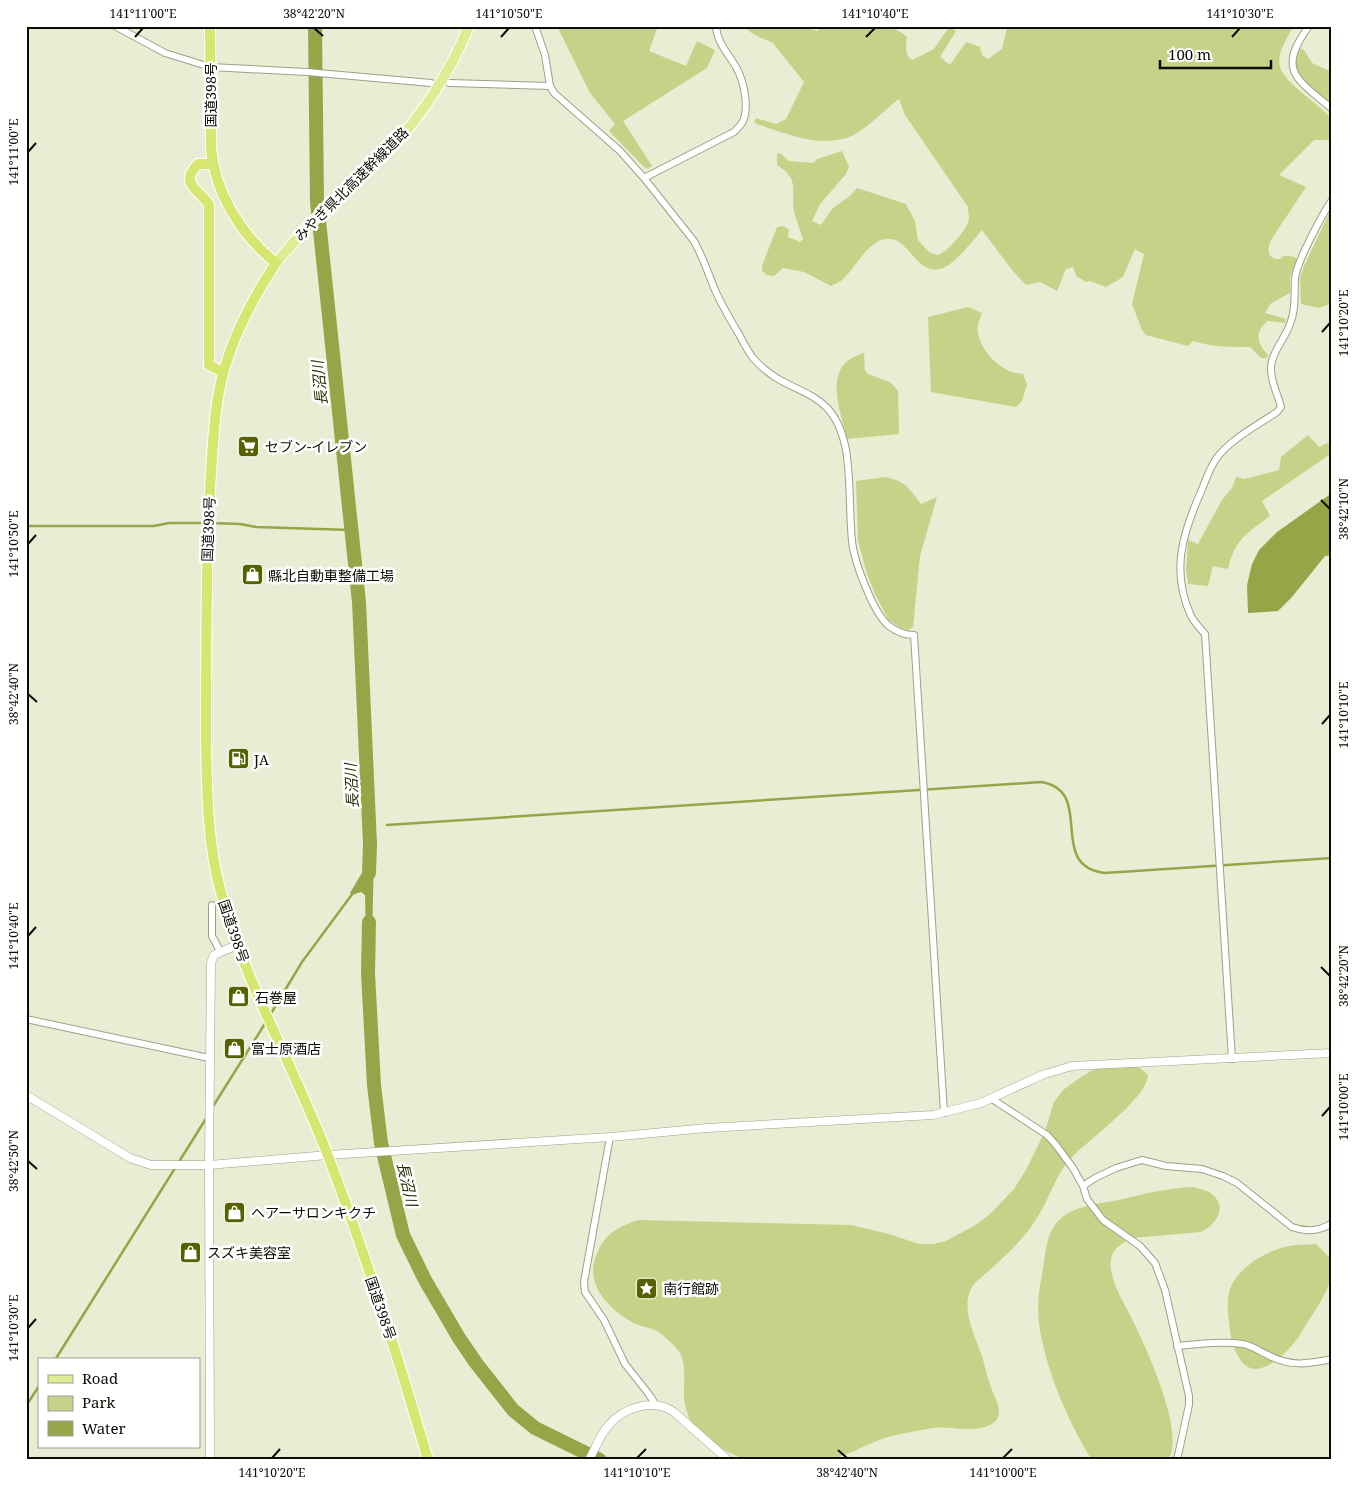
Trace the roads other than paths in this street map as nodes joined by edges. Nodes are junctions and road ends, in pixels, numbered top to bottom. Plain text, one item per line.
1 (115, 26) edge
2 (210, 26) edge
3 (469, 26) edge
4 (535, 26) edge
5 (716, 26) edge
6 (1309, 26) edge
7 (210, 67) junction
8 (432, 82) dead end
9 (449, 83) dead end
10 (550, 86) junction
11 (1332, 109) edge
12 (212, 164) junction
13 (644, 178) junction
14 (1332, 200) edge
15 (276, 263) junction
16 (224, 372) junction
17 (212, 906) dead end
18 (237, 945) junction
19 (220, 951) junction
20 (26, 1019) edge
21 (1332, 1052) edge
22 (209, 1058) junction
23 (1232, 1059) junction
24 (26, 1095) edge
25 (992, 1099) junction
26 (944, 1113) junction
27 (610, 1137) junction
28 (328, 1155) junction
29 (209, 1165) junction
30 (1083, 1186) junction
31 (1332, 1223) edge
32 (1177, 1346) junction
33 (1332, 1358) edge
34 (656, 1405) junction
35 (210, 1460) edge
36 (428, 1460) edge
37 (589, 1460) edge
38 (728, 1460) edge
39 (1177, 1460) edge

1 - 7 street
2 - 7 highway, 国道398号
3 - 15 main road, みやぎ県北高速幹線道路
4 - 10 street
5 - 13 street
6 - 11 street
7 - 8 street
7 - 12 highway, 国道398号
9 - 10 street
10 - 13 street
12 - 15 highway, 国道398号
12 - 16 highway
13 - 26 street
14 - 23 street
15 - 16 highway, 国道398号
16 - 18 highway, 国道398号
17 - 19 street
18 - 19 street
18 - 28 highway, 国道398号
19 - 22 street
20 - 22 street
21 - 23 street
22 - 29 street
23 - 25 street
24 - 29 street
25 - 26 street
25 - 30 street
26 - 27 street
27 - 28 street
27 - 34 street
28 - 29 street
28 - 36 highway, 国道398号
29 - 35 street
30 - 31 street
30 - 32 street
32 - 33 street
32 - 39 street
34 - 37 street
34 - 38 street

